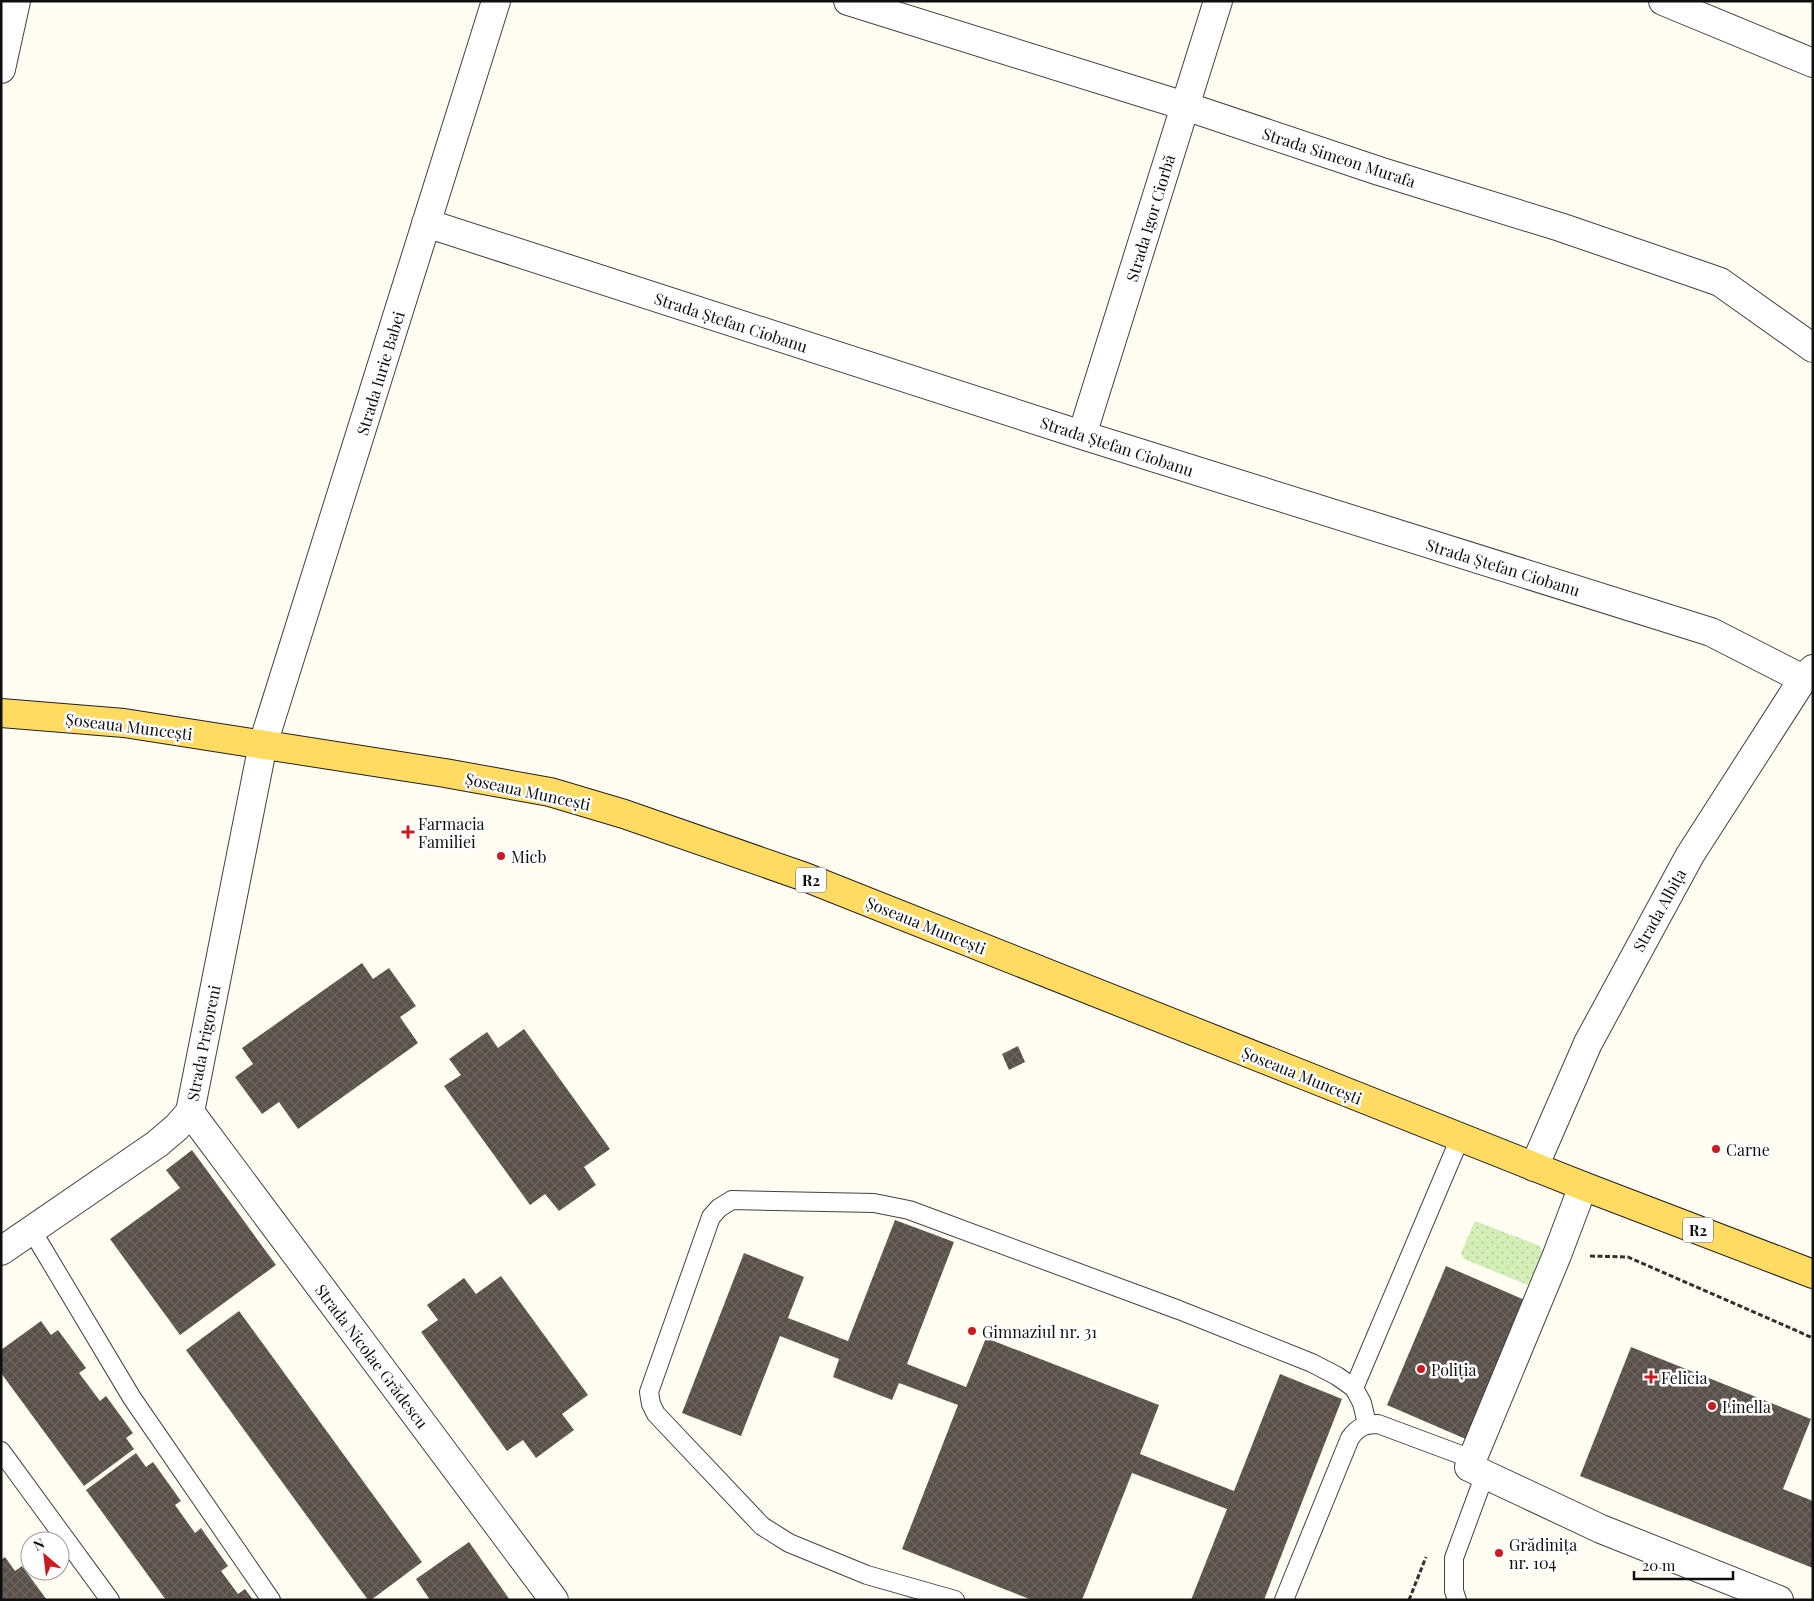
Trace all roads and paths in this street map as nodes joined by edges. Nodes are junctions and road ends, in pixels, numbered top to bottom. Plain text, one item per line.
1 (16, 1) edge
2 (496, 1) edge
3 (848, 1) edge
4 (1218, 1) edge
5 (1663, 1) edge
6 (1813, 63) edge
7 (1, 69) edge
8 (1185, 106) junction
9 (426, 223) junction
10 (1813, 348) edge
11 (1082, 435) junction
12 (1808, 674) edge
13 (1, 713) edge
14 (263, 744) junction
15 (190, 1112) junction
16 (1460, 1138) junction
17 (1534, 1167) junction
18 (1583, 1186) junction
19 (31, 1229) junction
20 (1, 1251) edge
21 (1557, 1255) junction
22 (1813, 1274) edge
23 (1813, 1338) edge
24 (1354, 1388) junction
25 (1367, 1424) junction
26 (1, 1451) edge
27 (1479, 1467) junction
28 (110, 1600) edge
29 (271, 1600) edge
30 (554, 1600) edge
31 (955, 1600) edge
32 (1284, 1600) edge
33 (1457, 1600) edge
34 (1779, 1600) edge

1 - 7 street
2 - 9 street, Strada Iurie Babei
3 - 8 street, Strada Simeon Murafa
4 - 8 street, Strada Igor Ciorbă
5 - 6 street
8 - 10 street, Strada Simeon Murafa
8 - 11 street, Strada Igor Ciorbă
9 - 11 street, Strada Ștefan Ciobanu
9 - 14 street, Strada Iurie Babei
11 - 12 street, Strada Ștefan Ciobanu
12 - 17 street, Strada Albița
13 - 14 main road, Șoseaua Muncești / R2
14 - 15 street, Strada Prigoreni
14 - 16 main road, Șoseaua Muncești / R2
15 - 19 street, Strada Prigoreni
15 - 30 street, Strada Nicolae Grădescu
16 - 17 main road, Șoseaua Muncești / R2
16 - 24 lane
17 - 18 main road, Șoseaua Muncești / R2
18 - 21 street
18 - 22 main road, Șoseaua Muncești / R2
19 - 20 street, Strada Prigoreni
19 - 29 lane
21 - 23 path
21 - 27 street
24 - 25 lane
24 - 31 lane
25 - 27 lane
25 - 32 lane
26 - 28 lane
27 - 33 lane
27 - 34 street

